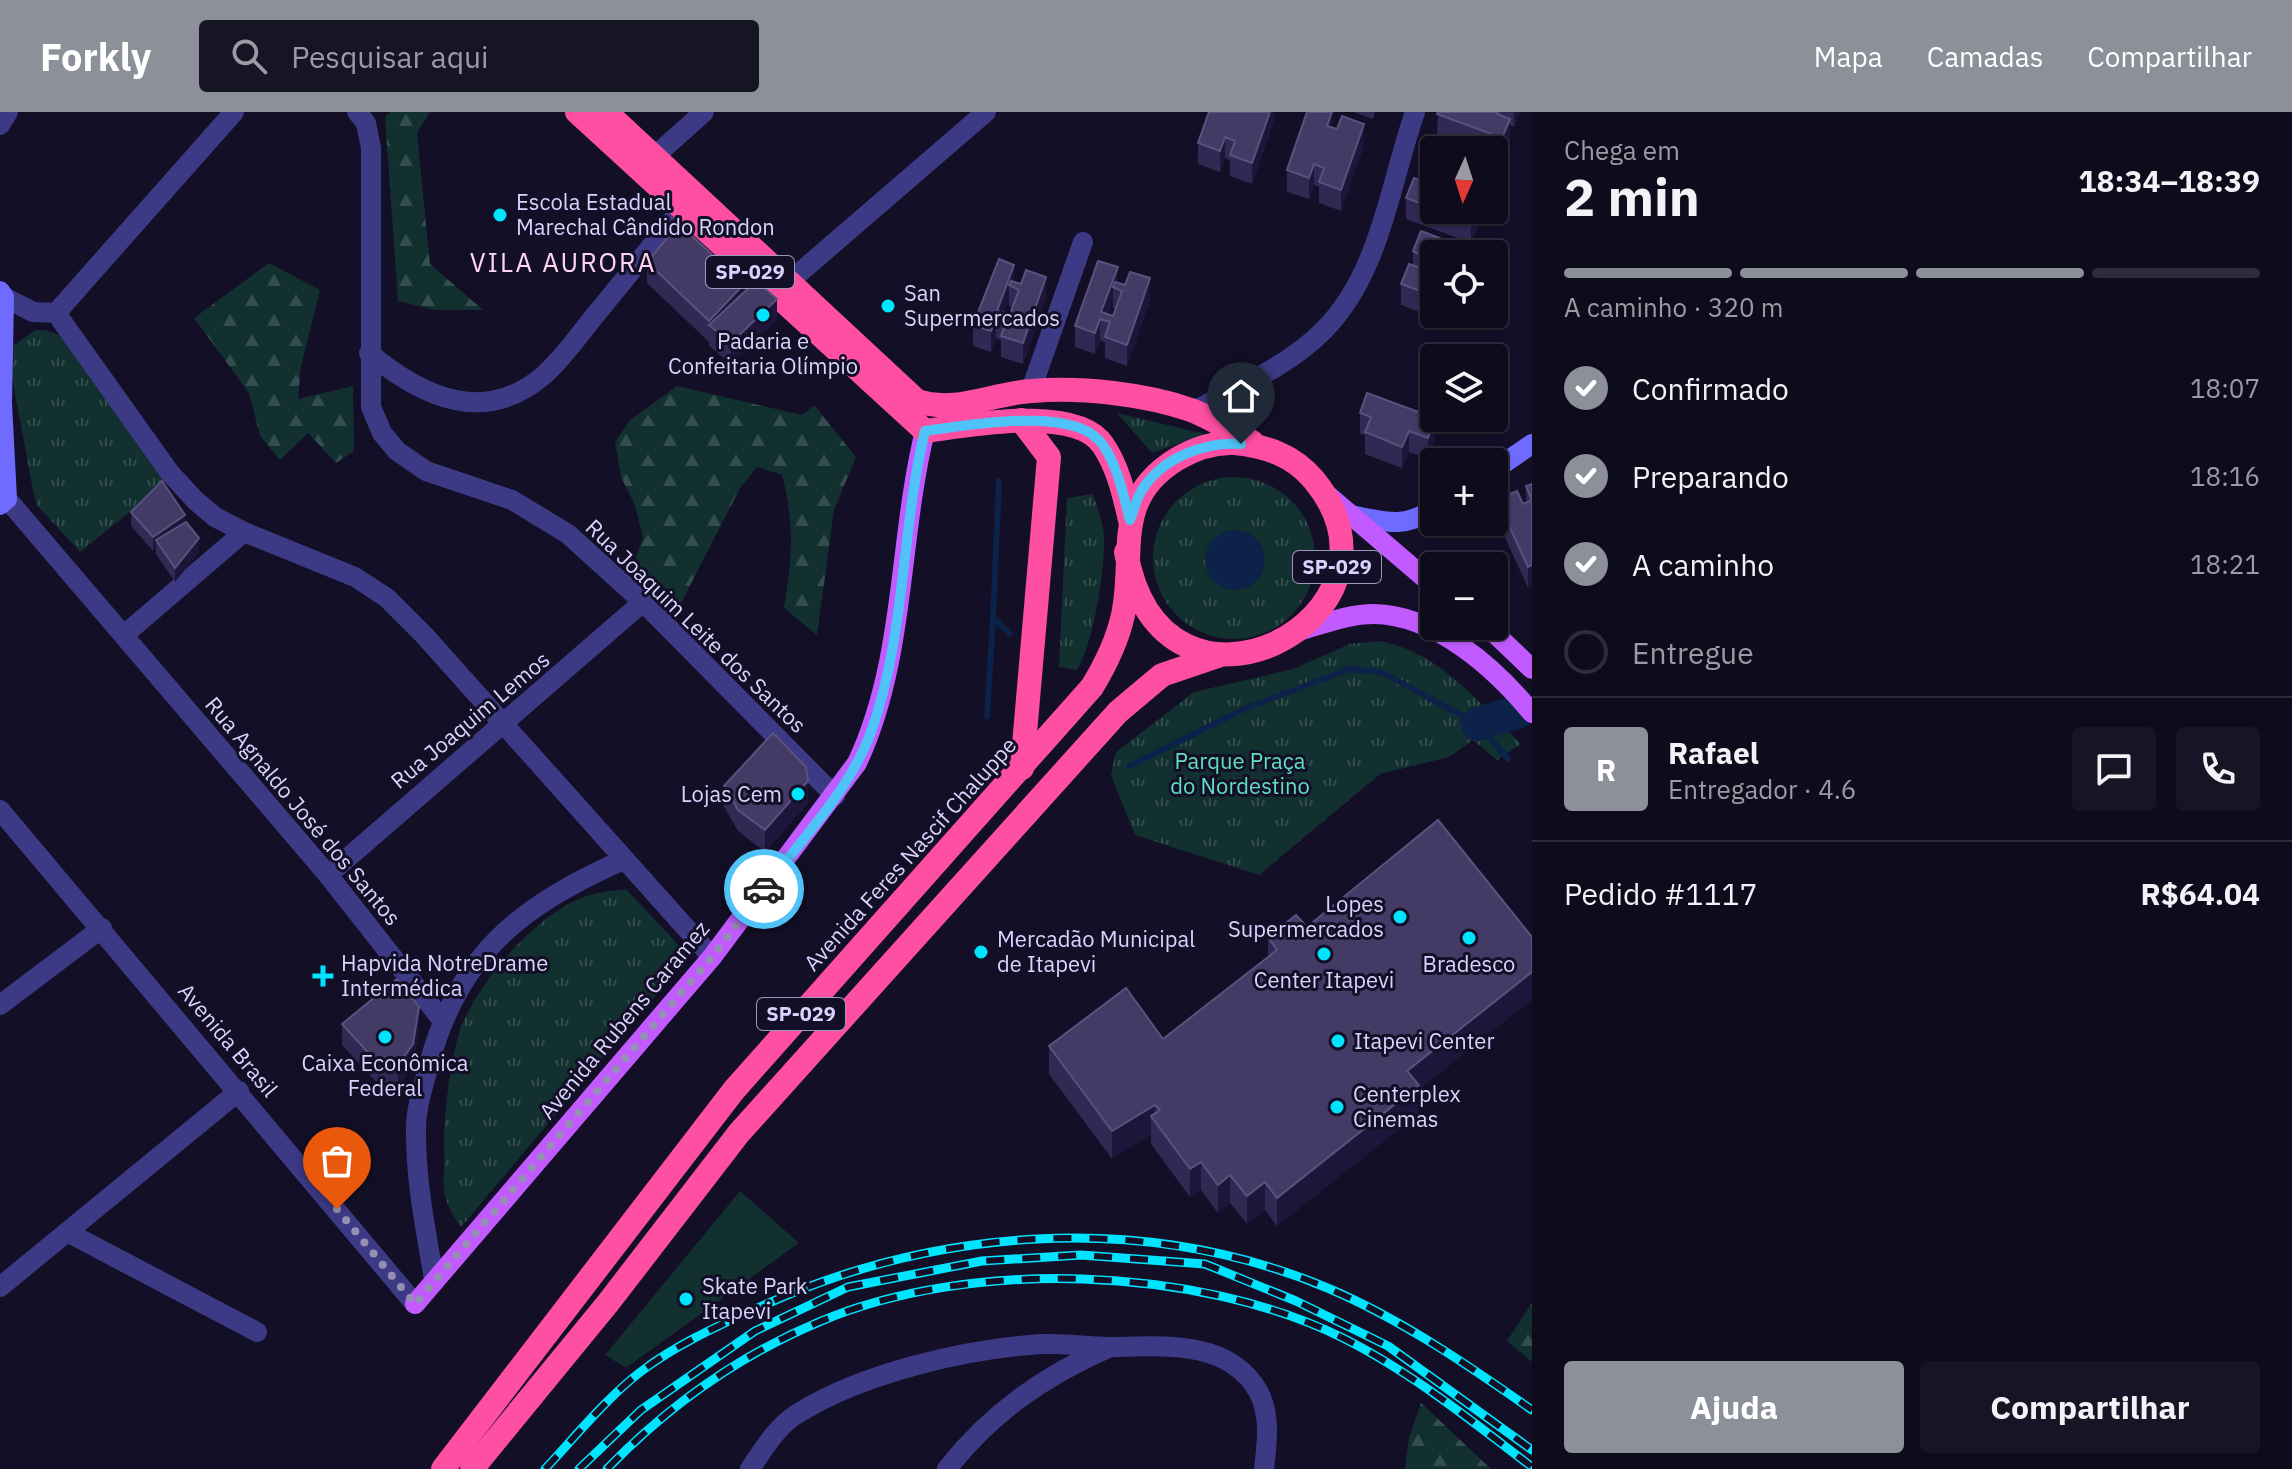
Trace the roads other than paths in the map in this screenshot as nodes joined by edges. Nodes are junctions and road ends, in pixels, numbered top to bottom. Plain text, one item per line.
1 (8, 112) edge
2 (234, 112) edge
3 (357, 112) edge
4 (577, 112) edge
5 (606, 112) edge
6 (704, 112) edge
7 (986, 112) edge
8 (1415, 112) edge
9 (0, 125) edge
10 (655, 156) junction
11 (681, 210) junction
12 (1083, 242) dead end
13 (790, 281) junction
14 (2, 294) edge
15 (56, 313) junction
16 (369, 353) junction
17 (1031, 390) junction
18 (1194, 411) junction
19 (1021, 420) junction
20 (925, 431) junction
21 (1532, 444) edge
22 (1257, 445) junction
23 (1508, 460) edge
24 (1324, 492) junction
25 (4, 502) edge
26 (1351, 515) junction
27 (1420, 519) edge
28 (1130, 520) junction
29 (244, 532) junction
30 (1126, 552) junction
31 (1420, 574) edge
32 (643, 602) junction
33 (1302, 630) junction
34 (124, 635) junction
35 (1502, 640) edge
36 (1221, 655) junction
37 (1532, 669) edge
38 (1532, 713) edge
39 (503, 726) junction
40 (1022, 768) junction
41 (835, 796) junction
42 (0, 810) edge
43 (623, 860) junction
44 (328, 875) junction
45 (102, 928) junction
46 (712, 957) junction
47 (0, 1005) edge
48 (442, 1020) junction
49 (239, 1091) junction
50 (67, 1232) junction
51 (434, 1279) junction
52 (0, 1287) edge
53 (415, 1304) joint
54 (257, 1332) dead end
55 (1112, 1347) junction
56 (443, 1469) edge
57 (472, 1469) edge
58 (750, 1469) edge
59 (947, 1469) edge
60 (1264, 1469) edge

1 - 9 street
2 - 15 street
3 - 16 street, Rua Joaquim Leite dos Santos
4 - 11 highway, SP-029
5 - 10 highway, SP-029
6 - 10 street
7 - 13 street
8 - 18 street
10 - 13 highway, SP-029
11 - 16 street
11 - 20 highway, SP-029
12 - 17 street
13 - 17 highway, SP-029
14 - 15 street
14 - 25 street
15 - 29 street
16 - 32 street, Rua Joaquim Leite dos Santos
17 - 18 highway, SP-029
18 - 22 highway, SP-029
19 - 20 highway, SP-029
19 - 28 highway, SP-029
19 - 40 highway
20 - 41 main road, Avenida Rubens Caramez
21 - 23 street
22 - 24 highway, SP-029
22 - 28 highway, SP-029
24 - 26 main road
24 - 33 highway, SP-029
25 - 34 street, Rua Agnaldo José dos Santos
26 - 27 street
26 - 31 main road
28 - 30 highway, SP-029
29 - 34 street
29 - 39 street
30 - 36 highway, SP-029
30 - 40 highway, Avenida Feres Nascif Chaluppe / SP-029
32 - 39 street, Rua Joaquim Lemos
32 - 41 street, Rua Joaquim Leite dos Santos
33 - 36 highway, SP-029
33 - 38 main road
34 - 44 street, Rua Agnaldo José dos Santos
35 - 37 main road
36 - 57 highway, SP-029
39 - 43 street
39 - 44 street, Rua Joaquim Lemos
40 - 56 highway, Avenida Feres Nascif Chaluppe / SP-029
41 - 46 main road, Avenida Rubens Caramez
42 - 45 street, Avenida Brasil
43 - 46 street
43 - 48 street
44 - 48 street, Rua Agnaldo José dos Santos
45 - 47 street
45 - 49 street, Avenida Brasil
46 - 51 main road, Avenida Rubens Caramez
48 - 51 street
49 - 50 street
49 - 53 street, Avenida Brasil
50 - 52 street
50 - 54 street
51 - 53 main road, Avenida Rubens Caramez
55 - 58 street
55 - 59 street
55 - 60 street

